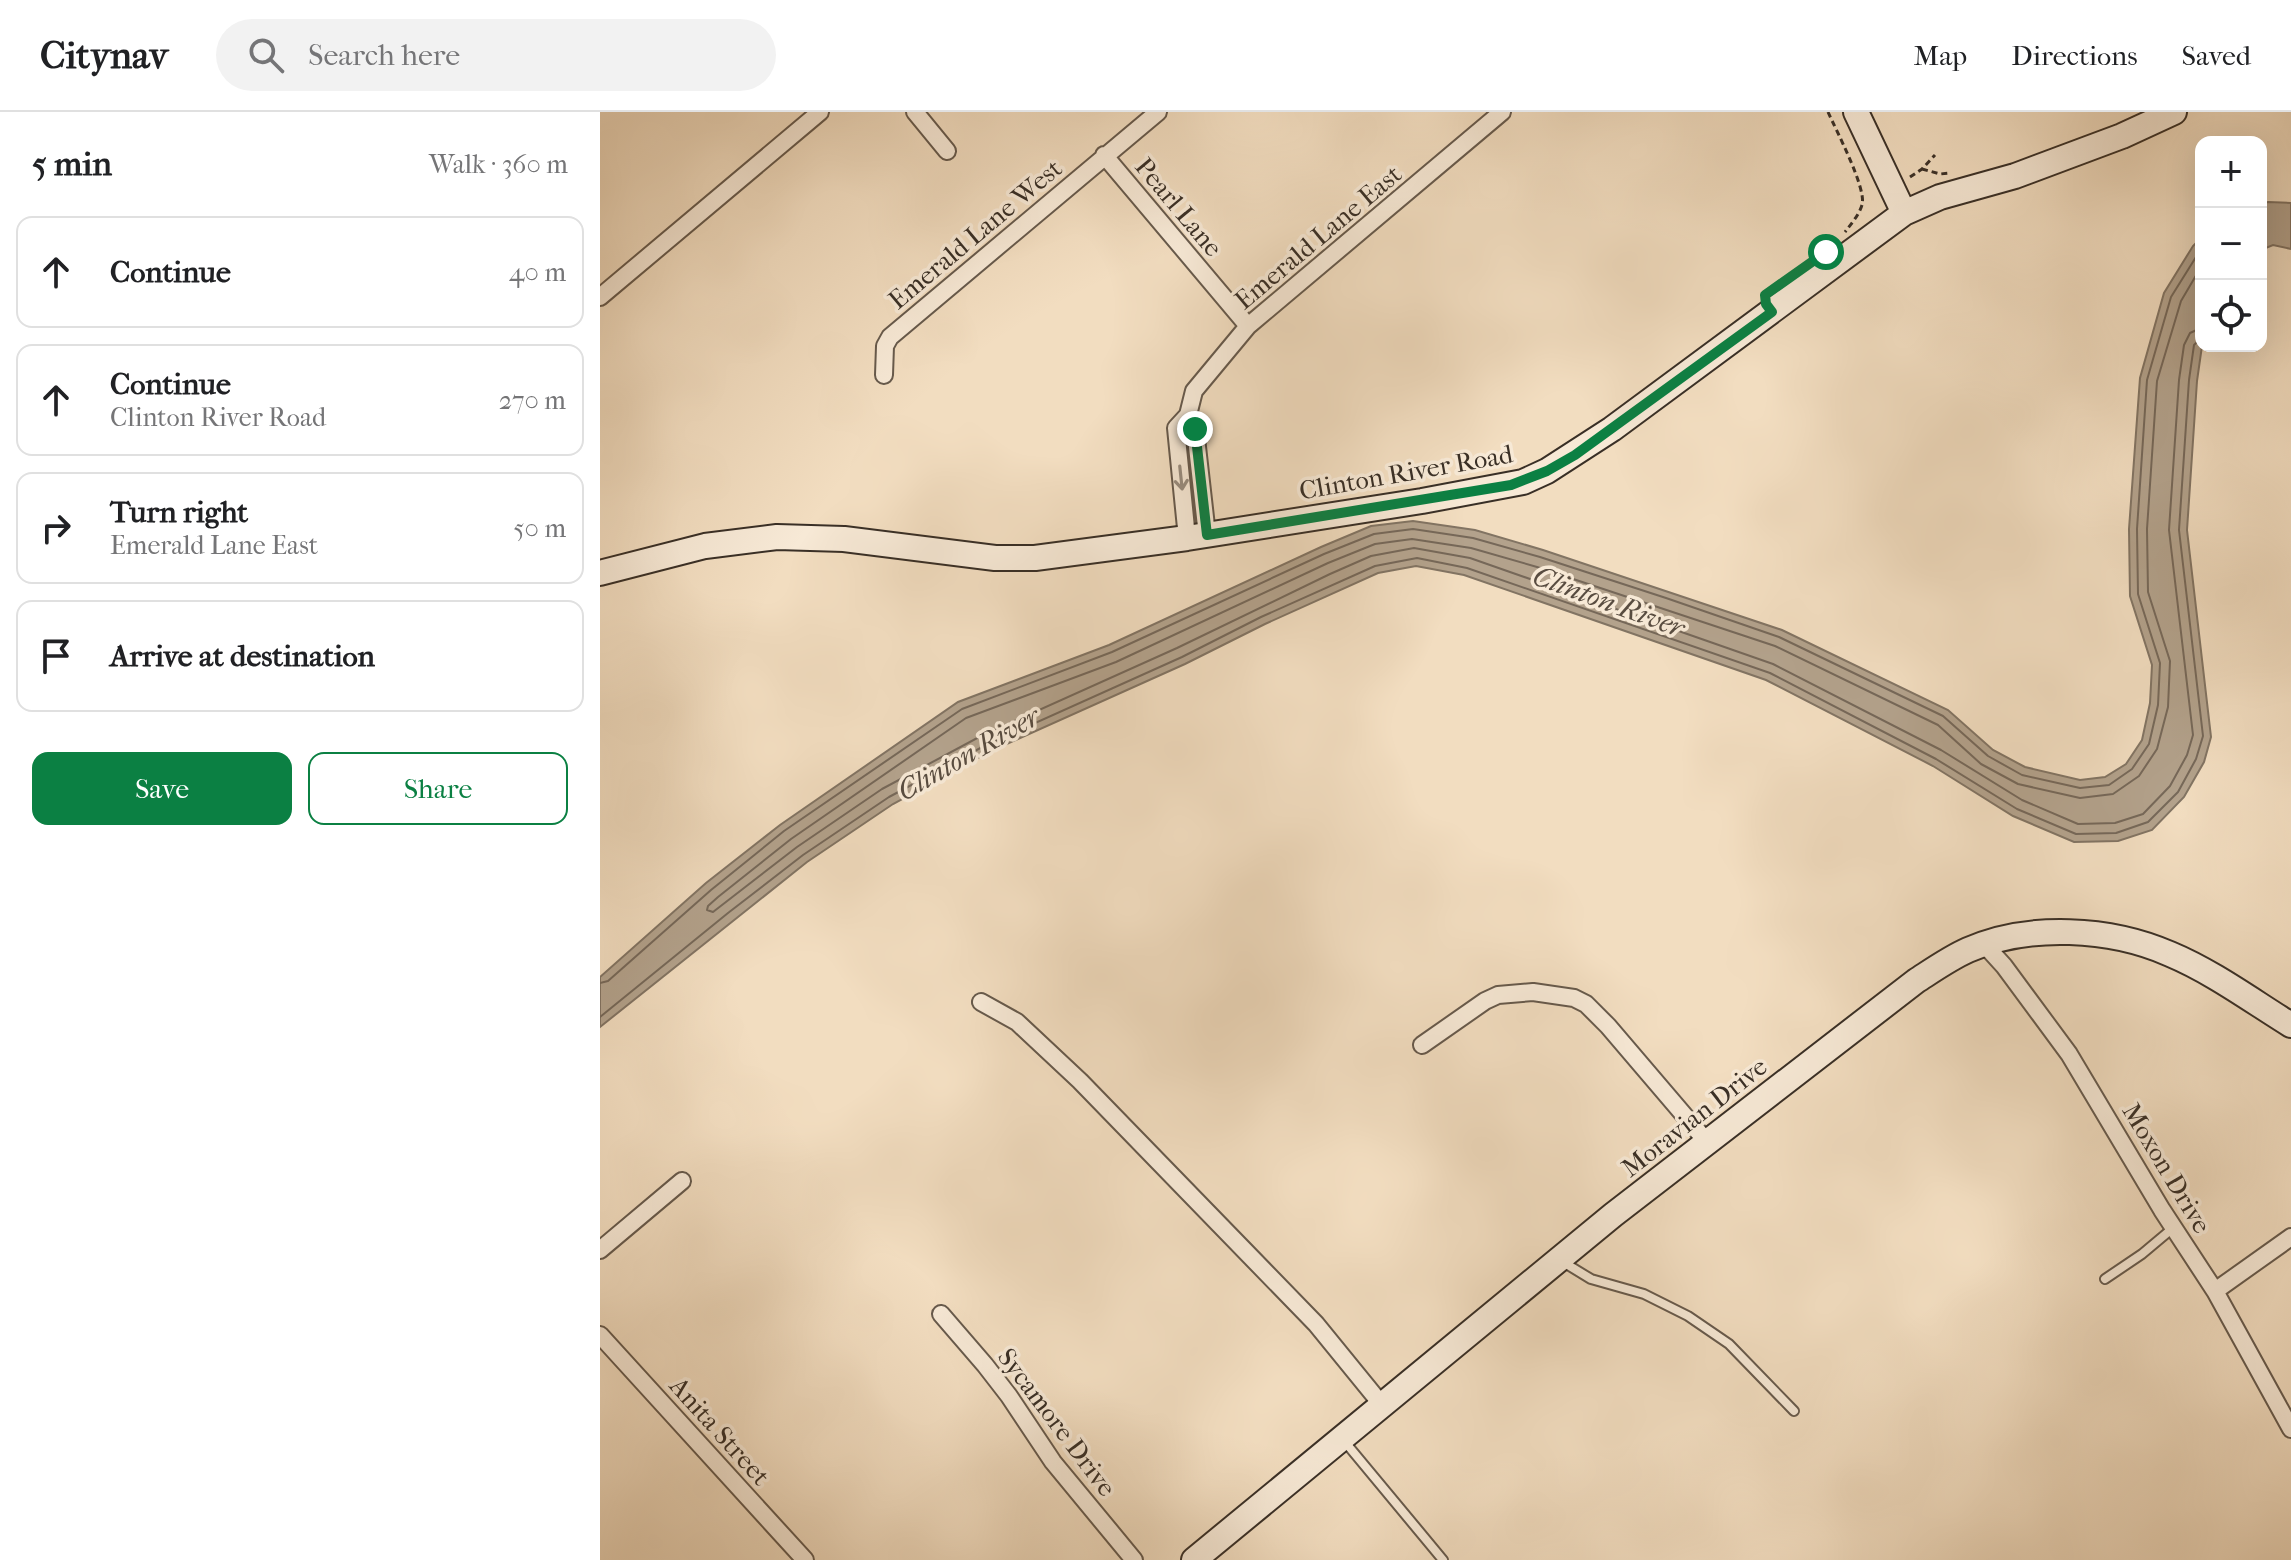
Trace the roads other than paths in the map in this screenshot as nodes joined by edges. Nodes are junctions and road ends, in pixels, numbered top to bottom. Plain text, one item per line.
1 (820, 112) edge
2 (915, 112) edge
3 (1158, 112) edge
4 (1502, 112) edge
5 (1856, 112) edge
6 (2174, 112) edge
7 (947, 151) dead end
8 (1104, 155) junction
9 (1904, 213) junction
10 (600, 297) edge
11 (1248, 326) junction
12 (884, 375) dead end
13 (1197, 537) junction
14 (600, 573) edge
15 (1984, 944) junction
16 (981, 1002) dead end
17 (2291, 1025) edge
18 (1422, 1045) dead end
19 (1707, 1142) junction
20 (682, 1181) dead end
21 (2174, 1228) junction
22 (2291, 1237) edge
23 (600, 1250) edge
24 (1559, 1259) junction
25 (2105, 1279) dead end
26 (2215, 1291) junction
27 (941, 1314) dead end
28 (600, 1335) edge
29 (1382, 1405) junction
30 (1794, 1411) dead end
31 (2291, 1429) edge
32 (1342, 1438) junction
33 (805, 1560) edge
34 (1134, 1560) edge
35 (1194, 1560) edge
36 (1443, 1560) edge

1 - 10 street
2 - 7 street
3 - 8 street, Emerald Lane West
4 - 11 street, Emerald Lane East
5 - 9 street
6 - 9 street, Clinton River Road
8 - 11 street, Pearl Lane
8 - 12 street, Emerald Lane West
9 - 13 street, Clinton River Road
11 - 13 street, Emerald Lane East
13 - 14 street, Clinton River Road
15 - 17 street, Moravian Drive
15 - 19 street, Moravian Drive
15 - 21 street, Moxon Drive
16 - 29 street
18 - 19 street
19 - 24 street, Moravian Drive
20 - 23 street
21 - 25 lane
21 - 26 street, Moxon Drive
22 - 26 street
24 - 29 street, Moravian Drive
24 - 30 lane
26 - 31 street, Moxon Drive
27 - 34 street, Sycamore Drive
28 - 33 street, Anita Street
29 - 32 street, Moravian Drive
32 - 35 street, Moravian Drive
32 - 36 lane

